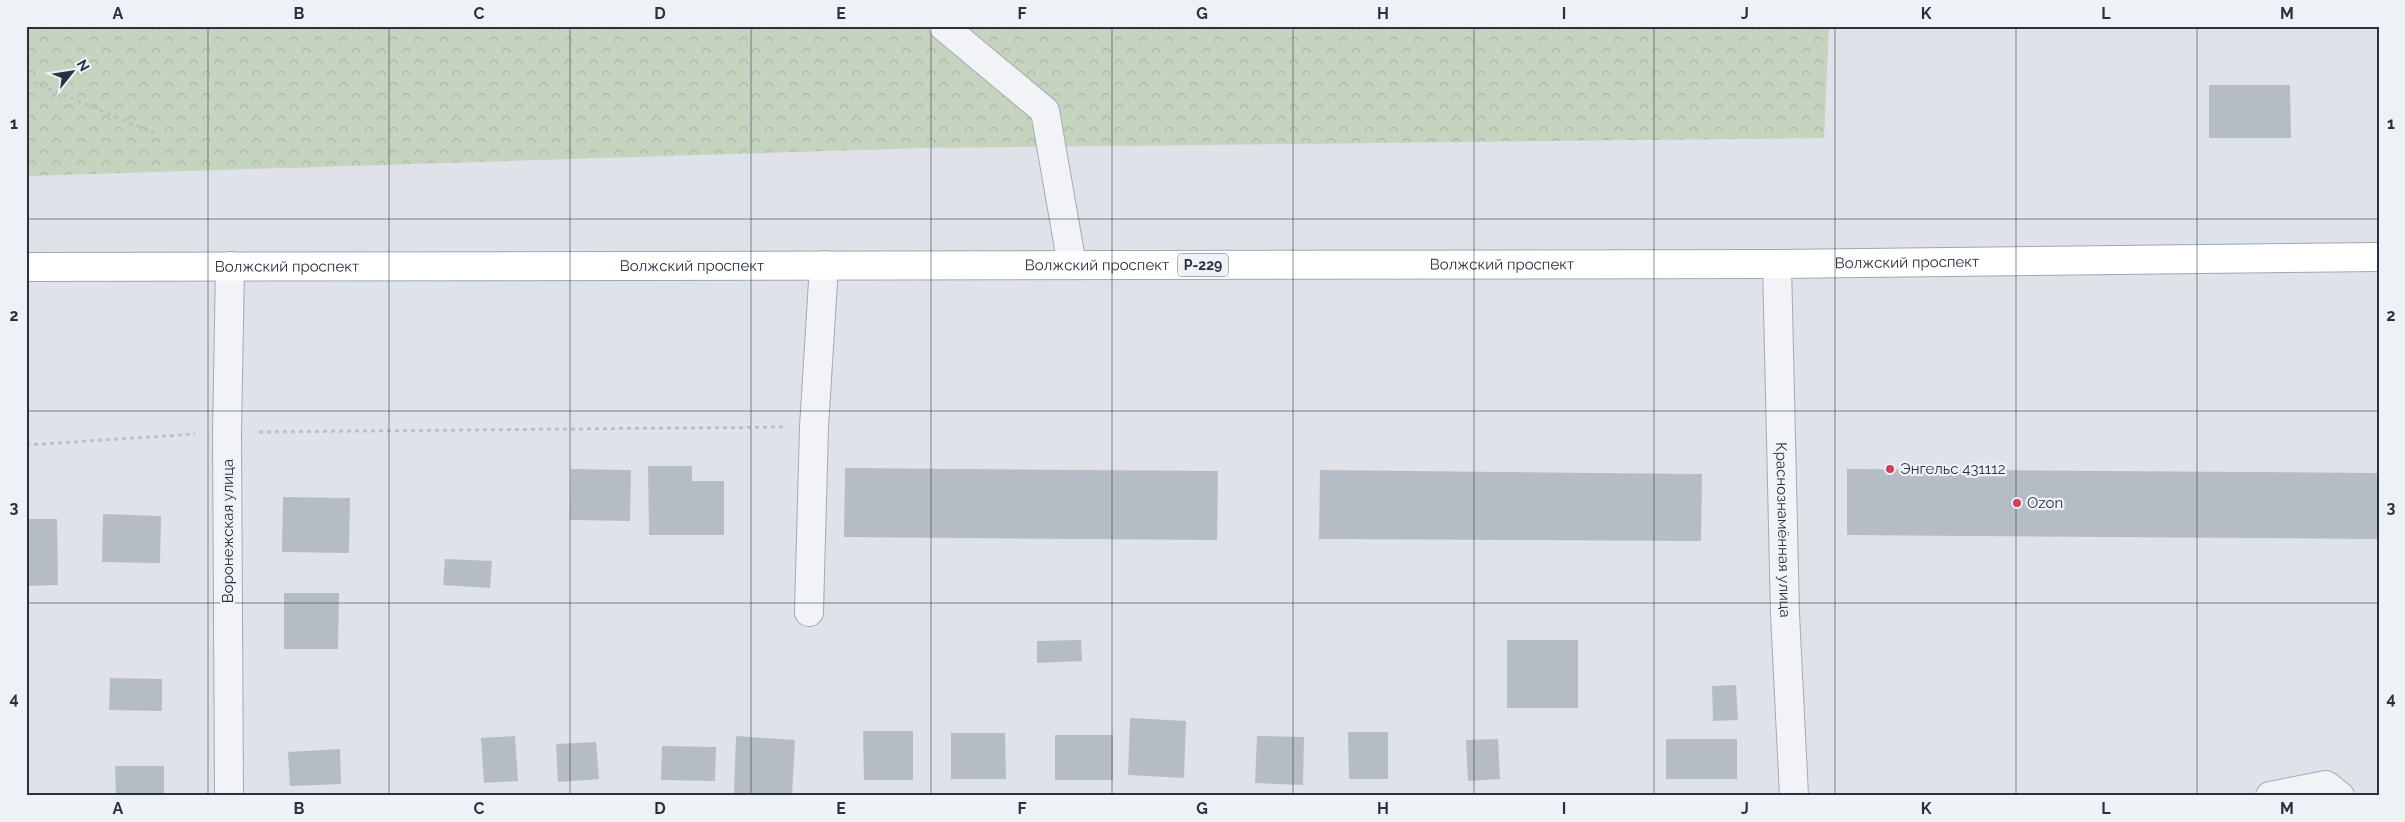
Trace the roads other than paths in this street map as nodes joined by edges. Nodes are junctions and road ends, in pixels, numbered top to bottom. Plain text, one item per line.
1 (943, 26) edge
2 (2379, 256) edge
3 (1777, 264) junction
4 (824, 265) junction
5 (1072, 265) junction
6 (26, 266) edge
7 (230, 266) junction
8 (809, 612) dead end
9 (228, 796) edge
10 (1794, 796) edge
11 (2270, 796) edge
12 (2340, 796) edge

1 - 5 street
2 - 3 main road, Волжский проспект / Р-229
3 - 5 main road, Волжский проспект / Р-229
3 - 10 street, Краснознамённая улица
4 - 5 main road, Волжский проспект / Р-229
4 - 7 main road, Волжский проспект / Р-229
4 - 8 street
6 - 7 main road, Волжский проспект / Р-229
7 - 9 street, Воронежская улица
11 - 12 street

